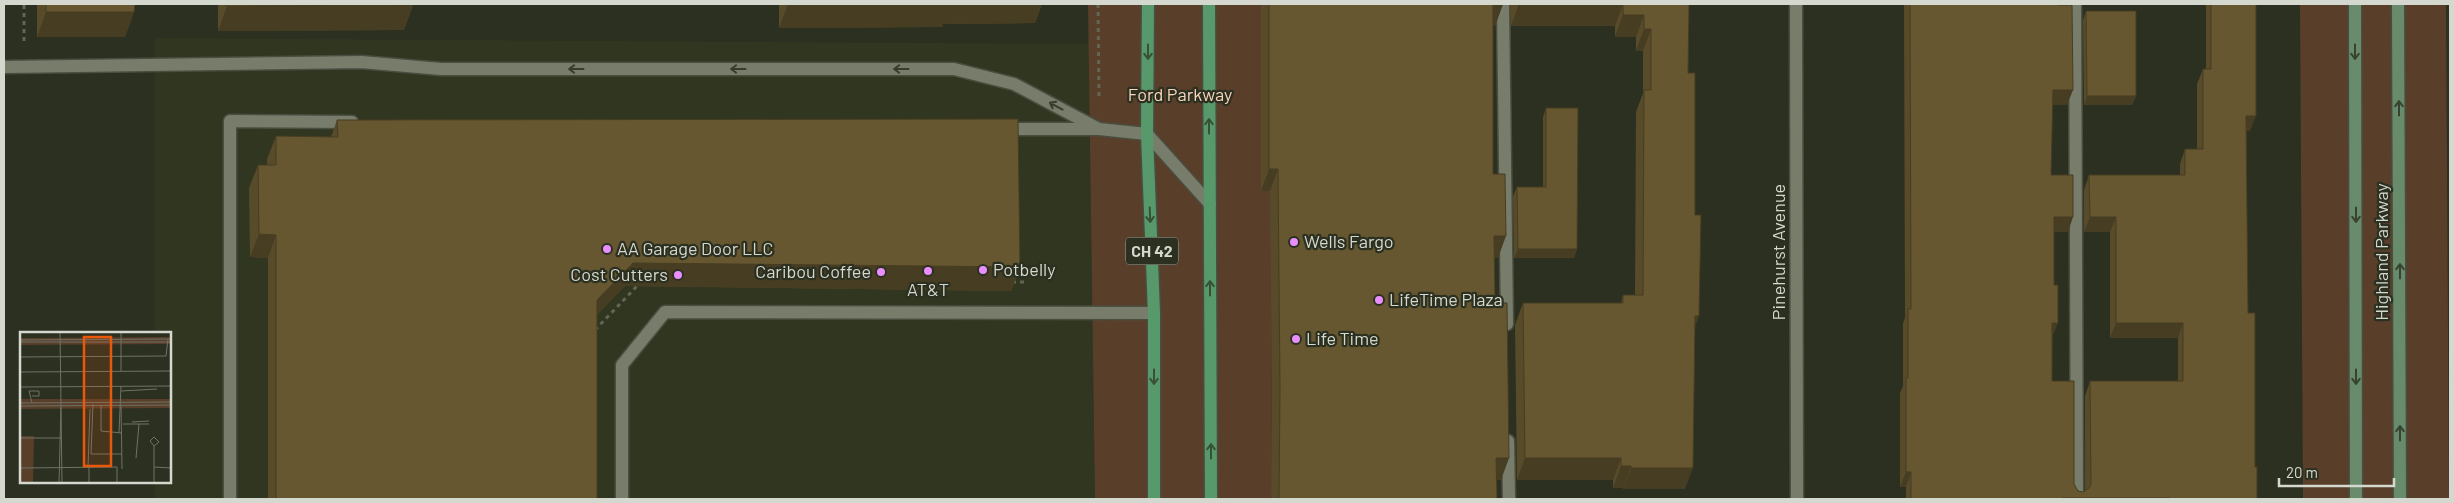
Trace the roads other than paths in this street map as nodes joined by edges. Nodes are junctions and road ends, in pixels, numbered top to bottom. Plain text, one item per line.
1 (1148, 4) edge
2 (1208, 4) edge
3 (1503, 4) edge
4 (1796, 4) edge
5 (2075, 4) edge
6 (2355, 4) edge
7 (2398, 4) edge
8 (4, 67) edge
9 (369, 122) edge
10 (988, 128) edge
11 (1099, 129) junction
12 (1147, 134) junction
13 (1210, 204) junction
14 (1154, 313) junction
15 (1507, 341) edge
16 (1508, 430) edge
17 (230, 499) edge
18 (622, 499) edge
19 (1154, 499) edge
20 (1211, 499) edge
21 (1509, 499) edge
22 (1798, 499) edge
23 (2077, 499) edge
24 (2356, 499) edge
25 (2400, 499) edge

1 -> 12 main road, CH 42
13 -> 2 main road
3 - 15 street
4 - 22 street, Pinehurst Avenue
5 - 23 street
6 -> 24 street, Highland Parkway
25 -> 7 street, Highland Parkway
11 -> 8 street
9 - 17 street
10 - 11 street
11 - 12 street
12 - 13 street
12 -> 14 main road, CH 42
20 -> 13 main road
14 - 18 street
14 -> 19 main road, CH 42
16 - 21 street

